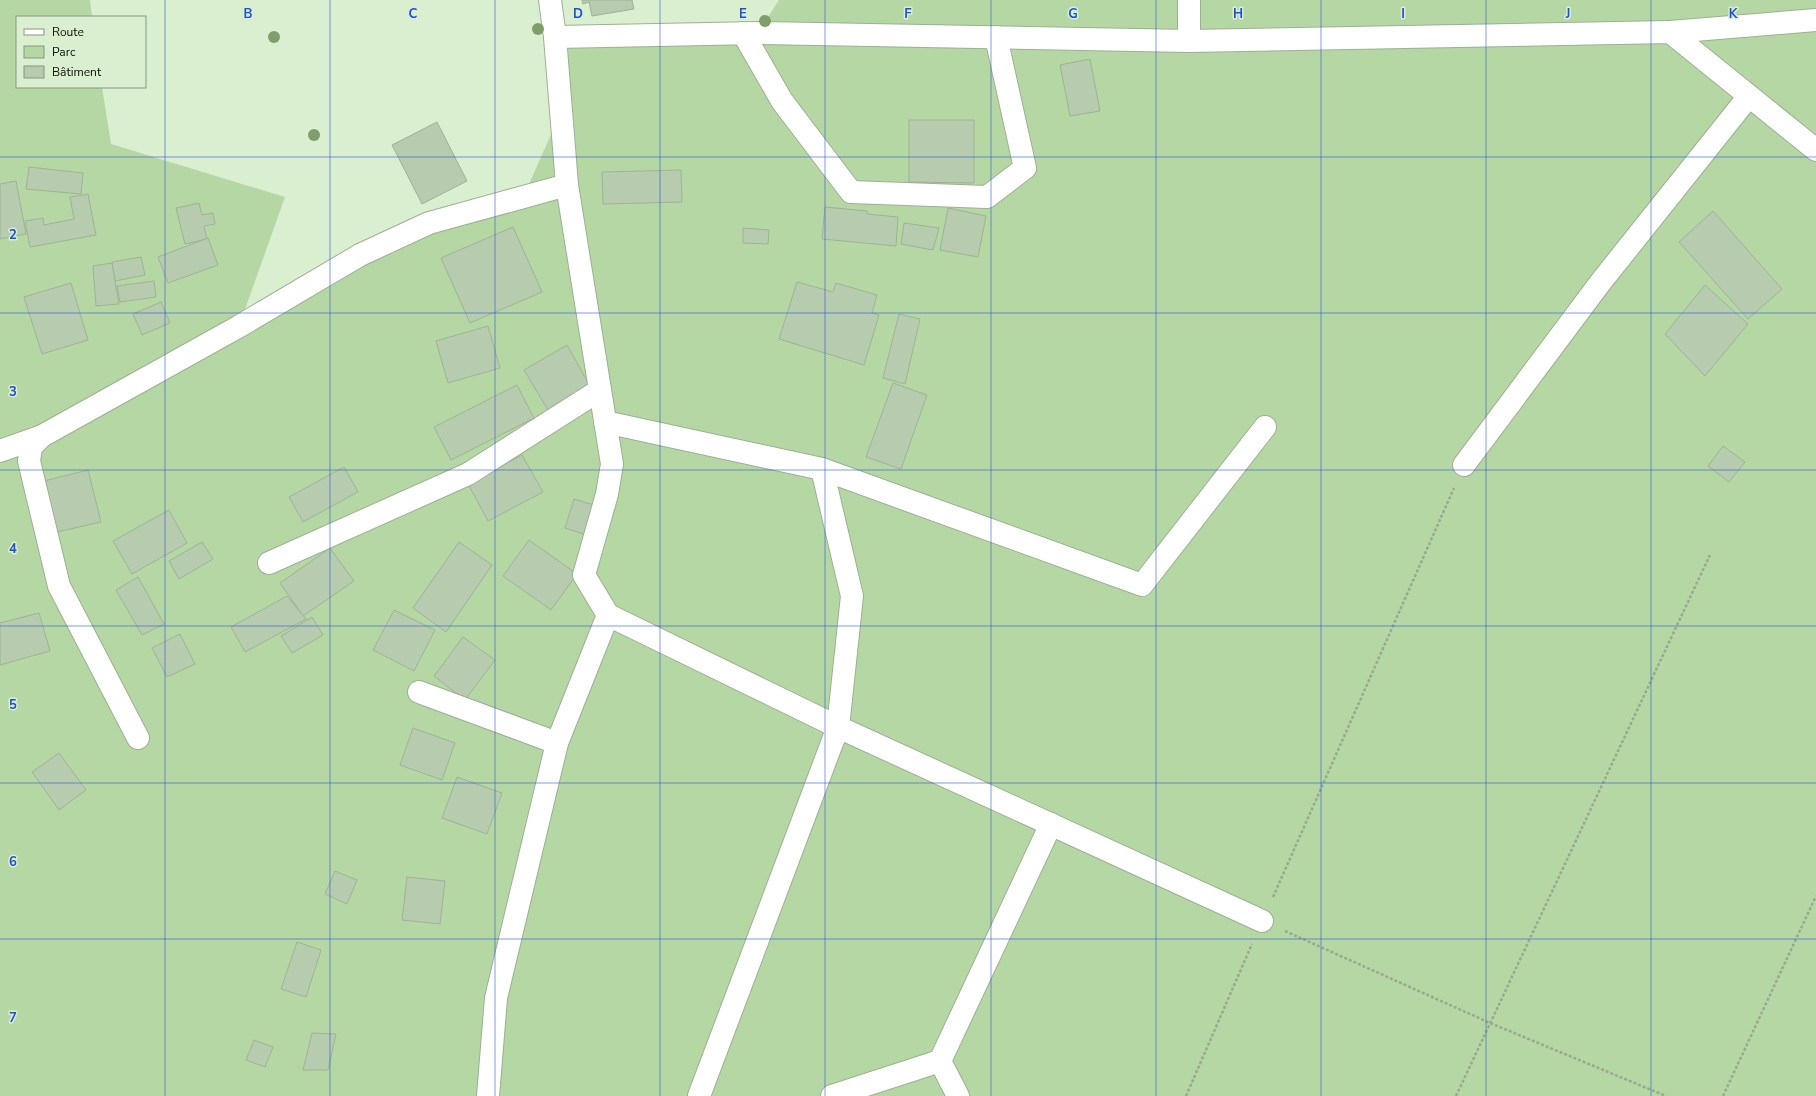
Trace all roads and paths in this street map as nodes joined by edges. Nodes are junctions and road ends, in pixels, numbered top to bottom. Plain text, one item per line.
1 (550, 0) edge
2 (1189, 0) edge
3 (1816, 20) edge
4 (1670, 32) junction
5 (743, 33) junction
6 (555, 37) junction
7 (996, 37) junction
8 (1189, 42) junction
9 (1749, 96) junction
10 (1816, 150) edge
11 (567, 185) junction
12 (600, 390) junction
13 (605, 422) junction
14 (1266, 427) dead end
15 (42, 436) junction
16 (0, 451) edge
17 (1464, 465) joint
18 (822, 469) junction
19 (1710, 556) dead end
20 (269, 563) dead end
21 (608, 615) junction
22 (419, 692) dead end
23 (838, 727) junction
24 (138, 738) dead end
25 (557, 743) junction
26 (1051, 824) junction
27 (1816, 896) edge
28 (1262, 921) junction
29 (1490, 1023) junction
30 (940, 1061) junction
31 (488, 1096) edge
32 (699, 1096) edge
33 (832, 1096) edge
34 (958, 1096) edge
35 (1186, 1096) edge
36 (1456, 1096) edge
37 (1666, 1096) edge
38 (1723, 1096) edge

1 - 6 street
2 - 8 street
3 - 4 street
4 - 8 street
4 - 9 street
5 - 6 street
5 - 7 street
5 - 7 street
6 - 11 street
7 - 8 street
9 - 10 street
9 - 17 street
11 - 12 street
11 - 15 street
12 - 13 street
12 - 20 street
13 - 18 street
13 - 21 street
14 - 18 street
15 - 16 street
15 - 24 street
17 - 28 path
18 - 23 street
19 - 29 path
21 - 23 street
21 - 25 street
22 - 25 street
23 - 26 street
23 - 32 street
25 - 31 street
26 - 28 street
26 - 30 street
27 - 38 path
28 - 29 path
28 - 35 path
29 - 36 path
29 - 37 path
30 - 33 street
30 - 34 street

